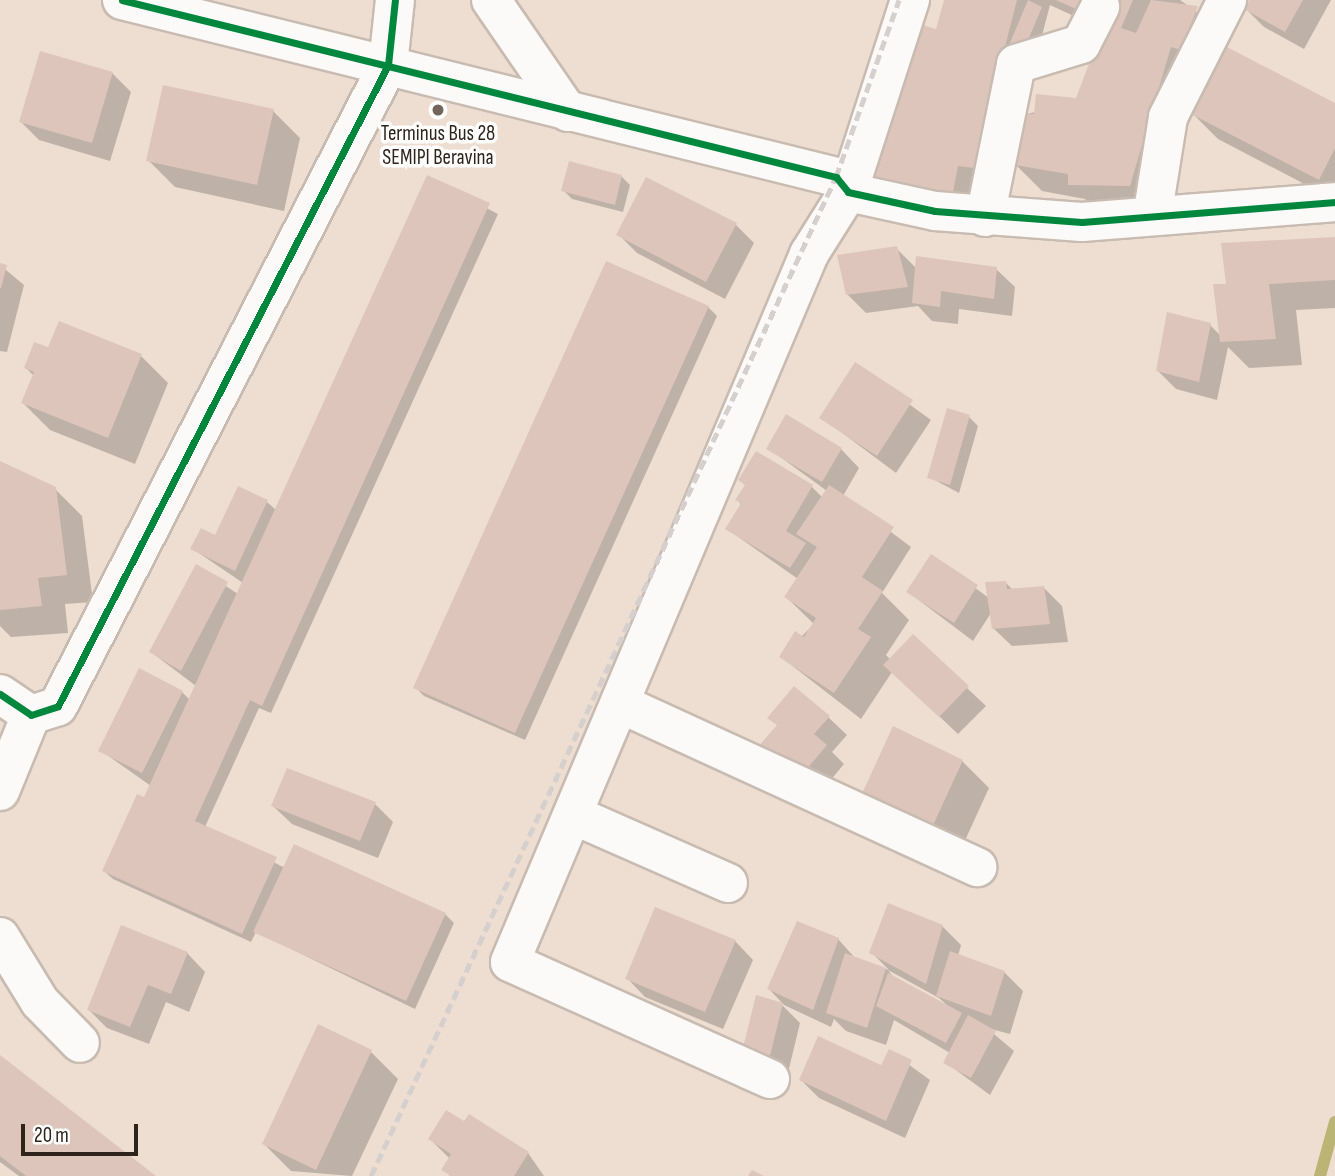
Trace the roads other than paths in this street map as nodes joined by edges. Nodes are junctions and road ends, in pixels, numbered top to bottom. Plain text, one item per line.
1 (122, 0) edge
2 (395, 0) edge
3 (491, 0) edge
4 (910, 0) edge
5 (1227, 0) edge
6 (1100, 7) dead end
7 (388, 65) junction
8 (568, 112) junction
9 (848, 192) junction
10 (1335, 202) edge
11 (1153, 211) junction
12 (985, 217) junction
13 (15, 704) edge
14 (621, 704) junction
15 (0, 791) edge
16 (576, 816) junction
17 (977, 867) dead end
18 (728, 883) dead end
19 (0, 937) edge
20 (80, 1043) dead end
21 (770, 1079) dead end

1 - 7 street
2 - 7 street
3 - 8 street
4 - 9 street
5 - 11 street
6 - 12 street
7 - 8 street
7 - 13 street
8 - 9 street
9 - 12 street
9 - 14 street
10 - 11 street
11 - 12 street
13 - 15 street
14 - 16 street
14 - 17 street
16 - 18 street
16 - 21 street
19 - 20 street

